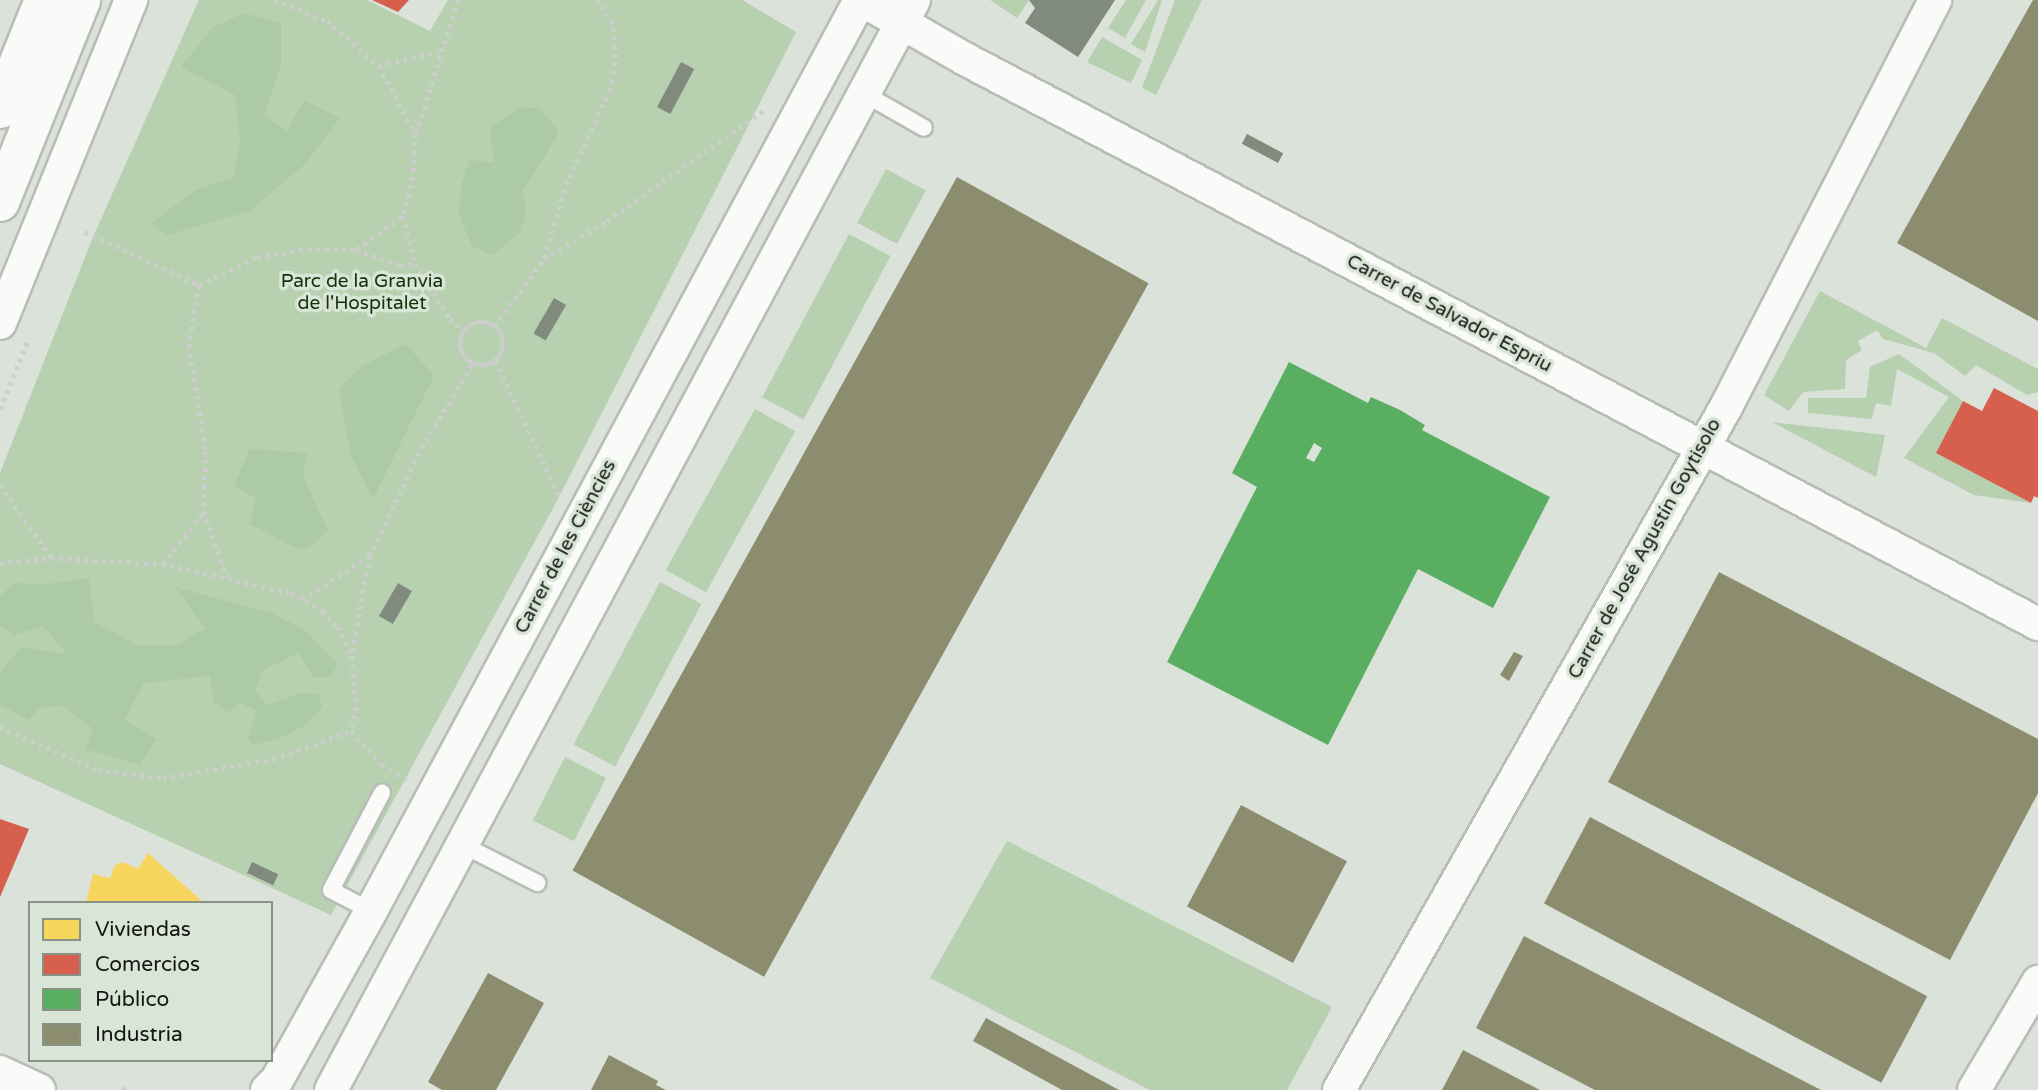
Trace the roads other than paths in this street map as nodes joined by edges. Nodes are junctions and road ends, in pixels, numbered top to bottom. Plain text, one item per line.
1 (44, 0) edge
2 (81, 0) edge
3 (131, 0) edge
4 (861, 0) edge
5 (1936, 0) edge
6 (908, 11) edge
7 (863, 93) junction
8 (0, 109) edge
9 (924, 128) dead end
10 (0, 202) edge
11 (0, 323) edge
12 (1703, 446) junction
13 (2038, 624) edge
14 (382, 793) dead end
15 (459, 843) junction
16 (537, 883) dead end
17 (371, 911) junction
18 (2038, 982) edge
19 (0, 1072) edge
20 (39, 1090) edge
21 (267, 1090) edge
22 (331, 1090) edge
23 (1339, 1090) edge
24 (1974, 1090) edge

1 - 8 highway
2 - 10 highway
3 - 11 street
4 - 6 street, Carrer de Salvador Espriu
4 - 17 street, Carrer de les Ciències
5 - 12 street, Carrer de José Agustín Goytisolo
6 - 7 street
6 - 12 street, Carrer de Salvador Espriu
7 - 9 lane
7 - 15 street
12 - 13 street, Carrer de Salvador Espriu
12 - 23 street, Carrer de José Agustín Goytisolo
14 - 17 lane
15 - 16 lane
15 - 22 street
17 - 21 street, Carrer de les Ciències
18 - 24 street
19 - 20 street

